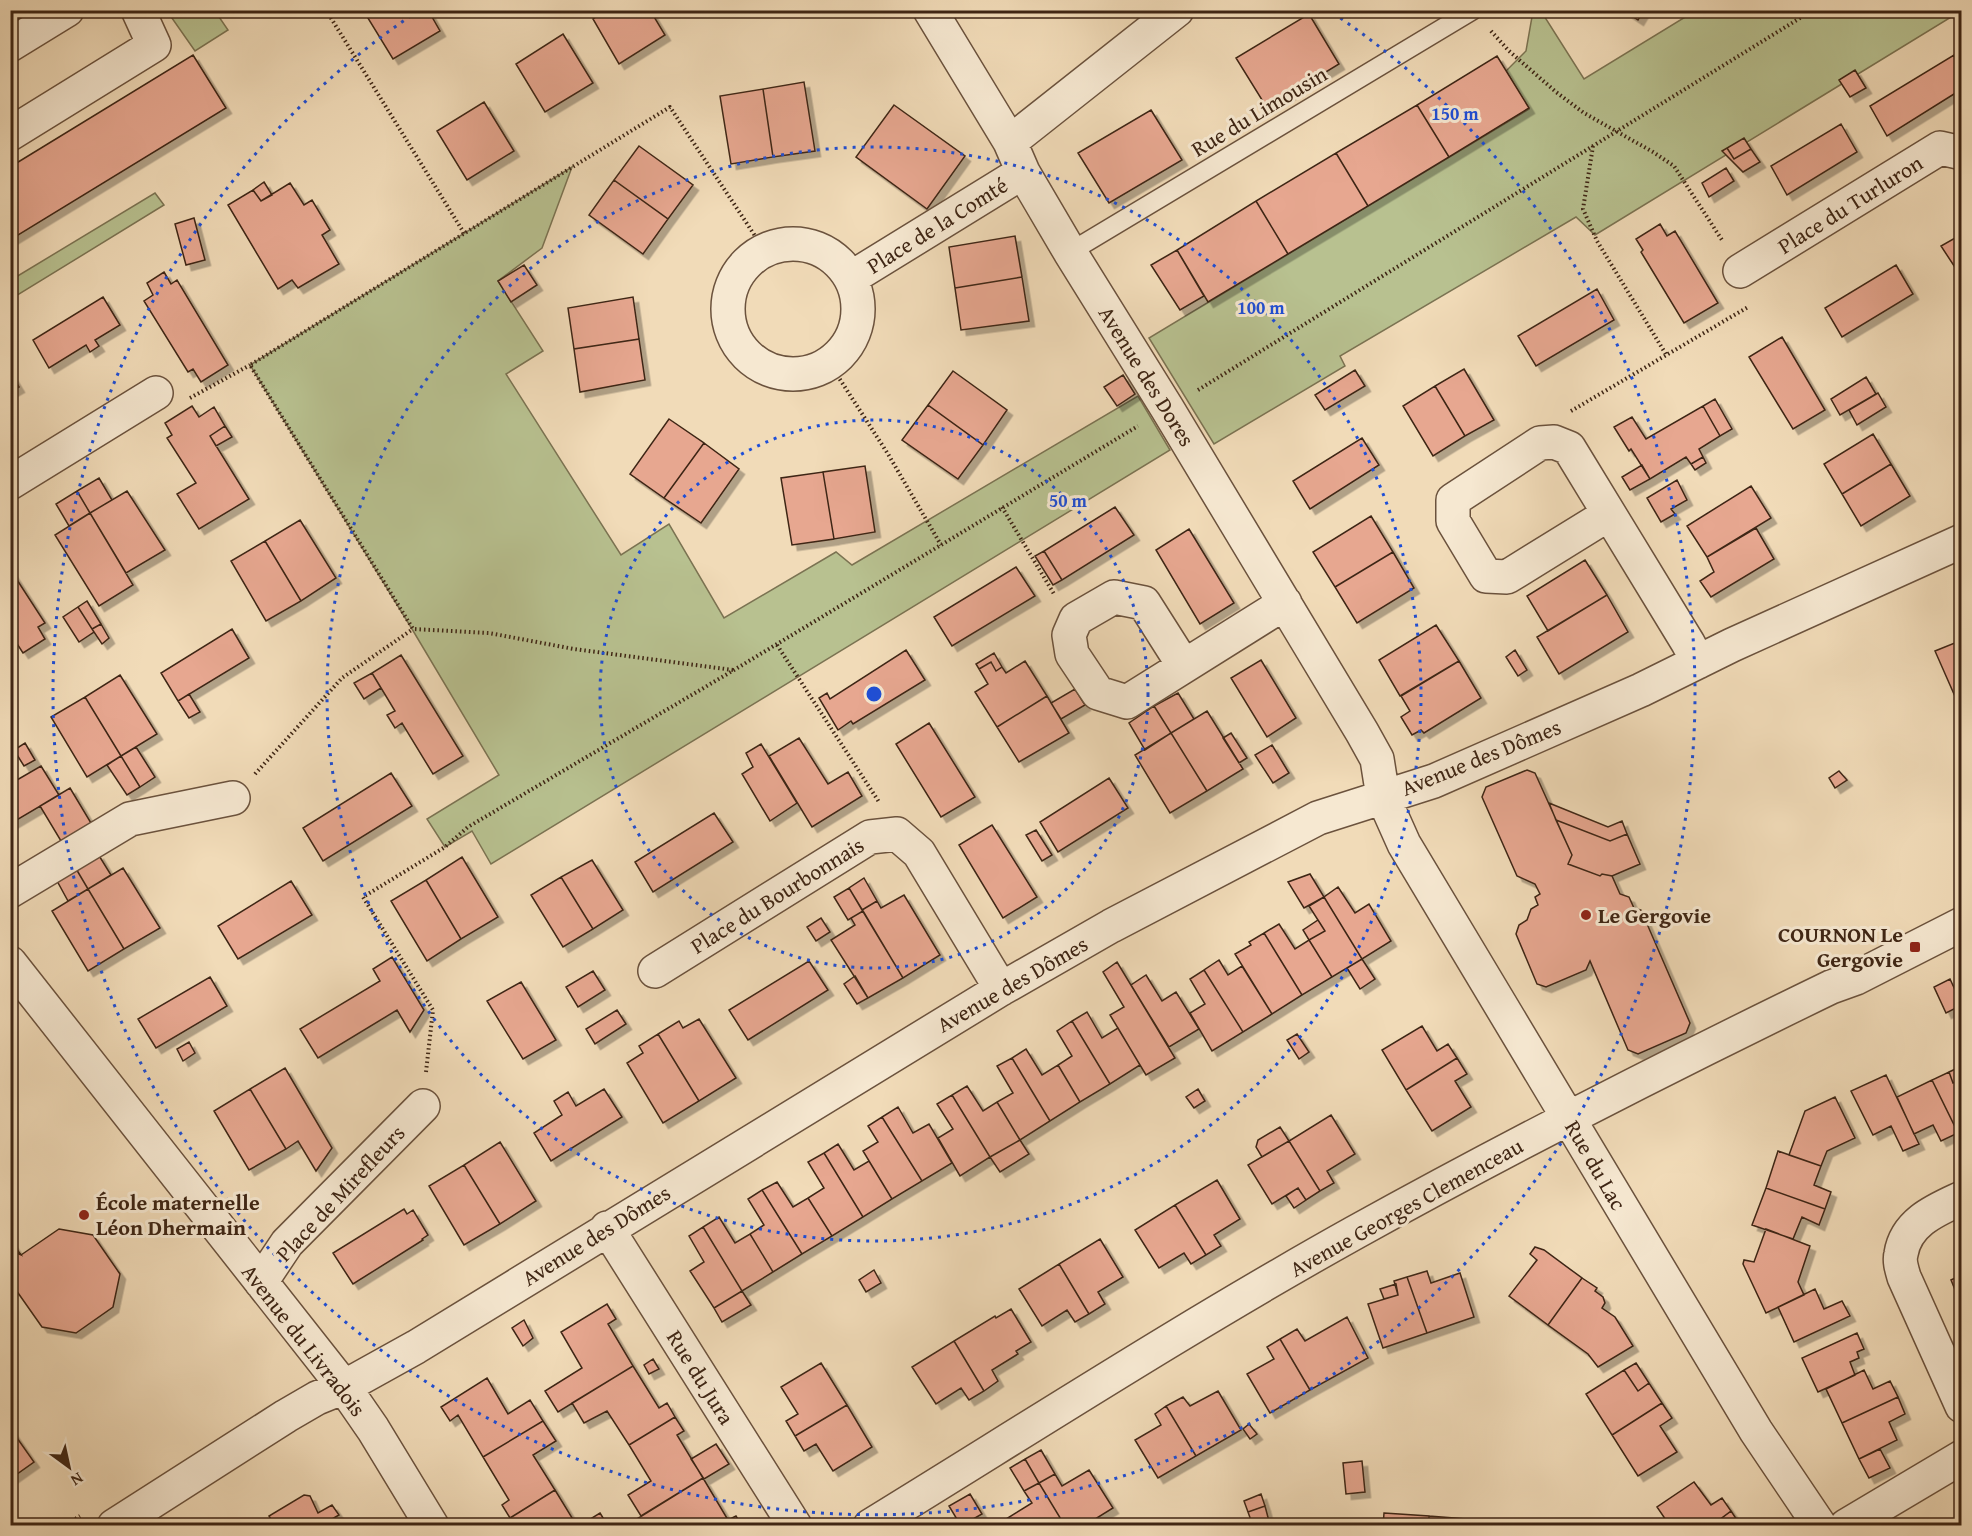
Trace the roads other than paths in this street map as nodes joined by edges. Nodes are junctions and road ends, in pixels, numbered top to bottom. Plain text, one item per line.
1 (67, 10) edge
2 (138, 10) edge
3 (930, 10) edge
4 (1177, 10) edge
5 (1473, 11) edge
6 (10, 45) edge
7 (10, 134) edge
8 (1010, 142) junction
9 (1962, 153) edge
10 (1023, 172) junction
11 (1070, 252) junction
12 (1740, 271) road end
13 (851, 278) junction
14 (156, 393) road end
15 (10, 483) edge
16 (1609, 514) junction
17 (1962, 541) edge
18 (1285, 603) junction
19 (1698, 662) junction
20 (1184, 666) junction
21 (1383, 796) junction
22 (233, 798) road end
23 (10, 891) edge
24 (1962, 924) edge
25 (10, 963) edge
26 (655, 971) dead end
27 (1000, 989) junction
28 (423, 1106) road end
29 (1569, 1118) junction
30 (1962, 1198) edge
31 (607, 1228) junction
32 (261, 1282) junction
33 (344, 1387) junction
34 (1962, 1406) edge
35 (1962, 1457) edge
36 (114, 1526) edge
37 (432, 1526) edge
38 (795, 1526) edge
39 (870, 1526) edge
40 (1820, 1526) edge
41 (1846, 1526) edge

1 - 6 street
2 - 7 street
3 - 8 street, Avenue des Dores
4 - 8 street
5 - 11 lane, Rue du Limousin
8 - 10 street, Avenue des Dores
9 - 12 street, Place du Turluron
10 - 11 street, Avenue des Dores
10 - 13 street, Place de la Comté
11 - 18 street, Avenue des Dores
13 - 13 street, Place de la Comté
14 - 15 street
16 - 16 street
16 - 19 street
17 - 19 street, Avenue des Dômes
18 - 20 street
18 - 21 street, Avenue des Dores
19 - 21 street, Avenue des Dômes
20 - 20 street
21 - 27 street, Avenue des Dômes
21 - 29 street, Rue du Lac
22 - 23 street
24 - 29 street, Avenue Georges Clemenceau
25 - 32 street, Avenue du Livradois
26 - 27 street, Place du Bourbonnais
27 - 31 street, Avenue des Dômes
28 - 32 street, Place de Mirefleurs
29 - 39 street, Avenue Georges Clemenceau
29 - 40 street, Rue du Lac
30 - 34 street
31 - 33 street, Avenue des Dômes
31 - 38 street, Rue du Jura
32 - 33 street, Avenue du Livradois
33 - 36 street, Avenue des Dômes
33 - 37 street, Avenue du Livradois
35 - 41 street

